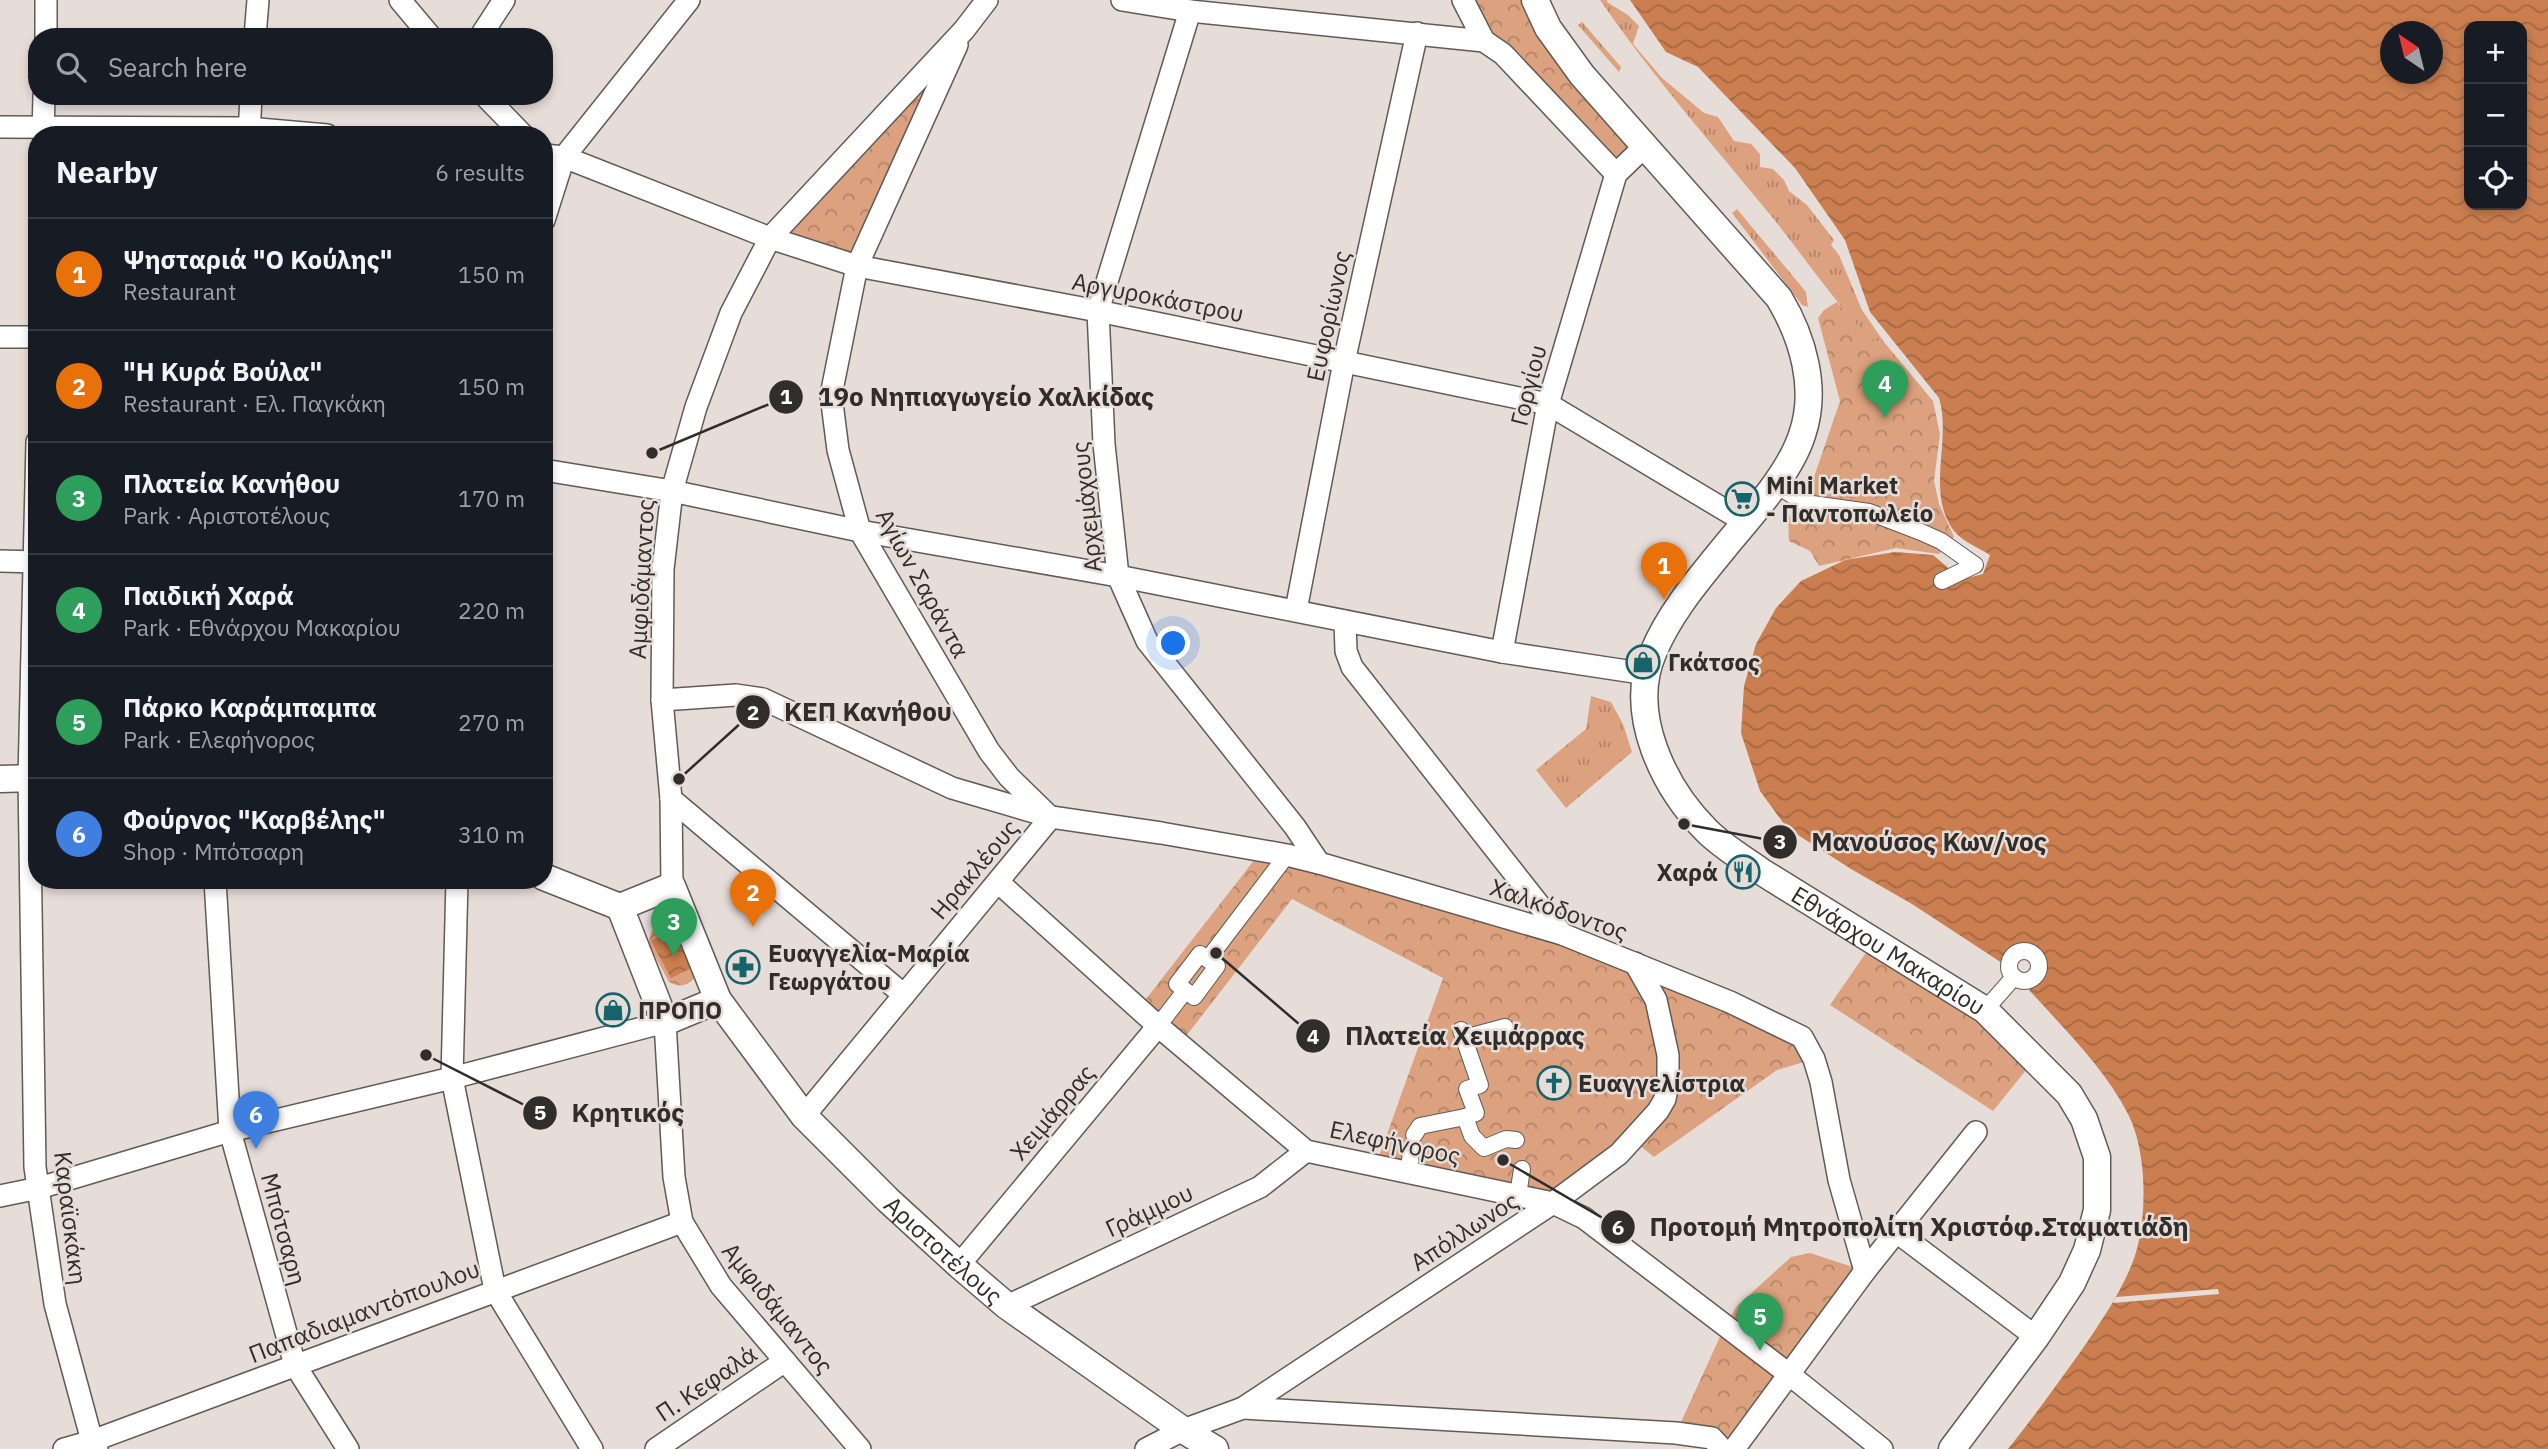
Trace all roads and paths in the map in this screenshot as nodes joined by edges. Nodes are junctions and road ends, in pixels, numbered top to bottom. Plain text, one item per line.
1 (46, 0) edge
2 (258, 0) edge
3 (400, 0) edge
4 (503, 0) edge
5 (689, 0) edge
6 (986, 0) edge
7 (1122, 0) edge
8 (1464, 0) edge
9 (1535, 0) edge
10 (1190, 11) junction
11 (46, 28) edge
12 (256, 28) edge
13 (423, 28) edge
14 (486, 28) edge
15 (964, 30) junction
16 (1417, 33) junction
17 (1484, 41) junction
18 (44, 105) edge
19 (250, 105) edge
20 (494, 105) edge
21 (43, 126) edge
22 (249, 126) edge
23 (514, 126) edge
24 (0, 127) edge
25 (28, 130) edge
26 (1644, 147) junction
27 (554, 156) edge
28 (1616, 174) junction
29 (770, 238) junction
30 (857, 266) junction
31 (1098, 311) junction
32 (0, 337) edge
33 (28, 337) edge
34 (1344, 362) junction
35 (1548, 404) junction
36 (553, 471) edge
37 (1774, 484) junction
38 (672, 491) junction
39 (1745, 522) junction
40 (860, 531) junction
41 (0, 561) edge
42 (28, 562) edge
43 (1118, 576) junction
44 (1942, 581) dead end
45 (1296, 610) junction
46 (1345, 621) junction
47 (1502, 652) junction
48 (1647, 674) junction
49 (662, 700) junction
50 (28, 778) edge
51 (0, 779) edge
52 (671, 799) junction
53 (1051, 817) junction
54 (1287, 855) junction
55 (1319, 863) junction
56 (553, 881) edge
57 (998, 882) junction
58 (672, 886) junction
59 (34, 889) edge
60 (216, 889) edge
61 (457, 889) edge
62 (620, 908) junction
63 (1562, 934) junction
64 (1635, 963) junction
65 (2014, 977) dead end
66 (904, 995) junction
67 (718, 1000) junction
68 (1985, 1010) junction
69 (665, 1022) junction
70 (1158, 1026) junction
71 (1505, 1027) dead end
72 (452, 1078) junction
73 (804, 1116) junction
74 (1465, 1117) junction
75 (230, 1131) junction
76 (1976, 1132) dead end
77 (1516, 1140) dead end
78 (1306, 1151) junction
79 (1522, 1169) dead end
80 (1409, 1172) junction
81 (39, 1188) junction
82 (1518, 1195) junction
83 (0, 1196) edge
84 (1553, 1203) junction
85 (682, 1222) junction
86 (1898, 1233) junction
87 (959, 1265) junction
88 (1865, 1271) junction
89 (495, 1290) junction
90 (1007, 1306) junction
91 (2036, 1337) junction
92 (785, 1361) junction
93 (295, 1365) junction
94 (1790, 1375) junction
95 (1243, 1408) junction
96 (1183, 1430) junction
97 (94, 1445) edge
98 (64, 1449) edge
99 (348, 1449) edge
100 (593, 1449) edge
101 (656, 1449) edge
102 (860, 1449) edge
103 (1146, 1449) edge
104 (1215, 1449) edge
105 (1722, 1449) edge
106 (1734, 1449) edge
107 (1882, 1449) edge
108 (1952, 1449) edge

1 - 11 street
2 - 12 street
3 - 13 street
4 - 14 street
5 - 27 street
6 - 15 street, Αμφιδάμαντος
7 - 10 street
8 - 17 street
9 - 26 street
10 - 16 street
10 - 31 street, Αρχεμάχους
15 - 29 street, Αμφιδάμαντος
15 - 30 street, Αγίων Σαράντα
16 - 17 street
16 - 34 street, Ευφορίωνος
17 - 28 street
18 - 21 street
19 - 22 street
20 - 23 street
24 - 25 street
26 - 28 street, Γοργίου
26 - 37 street, Εθνάρχου Μακαρίου
27 - 29 street, Αργυροκάστρου
28 - 35 street, Γοργίου
29 - 30 street, Αργυροκάστρου
29 - 38 street, Αμφιδάμαντος
30 - 31 street, Αργυροκάστρου
30 - 40 street, Αγίων Σαράντα
31 - 34 street, Αργυροκάστρου
31 - 43 street, Αρχεμάχους
32 - 33 street
34 - 35 street, Αργυροκάστρου
34 - 45 street, Ευφορίωνος
35 - 39 street, Αργυροκάστρου
35 - 47 street, Γοργίου
36 - 38 street
37 - 39 street, Εθνάρχου Μακαρίου
37 - 44 street
38 - 40 street
38 - 49 street, Αμφιδάμαντος
39 - 48 street, Εθνάρχου Μακαρίου
40 - 43 street
40 - 53 street, Αγίων Σαράντα
41 - 42 street
43 - 45 street
43 - 55 street, Αρχεμάχους
45 - 46 street
46 - 47 street
46 - 63 street
47 - 48 street
48 - 68 street, Εθνάρχου Μακαρίου
49 - 52 street, Αμφιδάμαντος
49 - 53 street, Χαλκόδοντος
50 - 51 street
52 - 58 street, Αμφιδάμαντος
52 - 66 street
53 - 54 street, Χαλκόδοντος
53 - 57 street, Ηρακλέους
54 - 55 street, Χαλκόδοντος
54 - 70 street, Χειμάρρας
55 - 63 street, Χαλκόδοντος
56 - 62 street
57 - 66 street, Ηρακλέους
57 - 70 street, Ελεφήνορος
58 - 62 street
58 - 67 street, Αριστοτέλους
59 - 81 street, Καραϊσκάκη
60 - 75 street, Μπότσαρη
61 - 72 street
62 - 69 street
63 - 64 street, Χαλκόδοντος
64 - 84 street, Απόλλωνος
64 - 88 street, Χαλκόδοντος
65 - 68 street
66 - 73 street, Ηρακλέους
67 - 69 street
67 - 73 street, Αριστοτέλους
68 - 91 street, Εθνάρχου Μακαρίου
69 - 72 street
69 - 85 street, Αμφιδάμαντος
70 - 78 street, Ελεφήνορος
70 - 87 street, Χειμάρρας
71 - 74 street
72 - 75 street
72 - 89 street
73 - 87 street, Αριστοτέλους
74 - 77 street
74 - 80 street
75 - 81 street
75 - 93 street, Μπότσαρη
76 - 86 street
78 - 80 street, Ελεφήνορος
78 - 90 street, Γράμμου
79 - 82 street
80 - 82 street, Ελεφήνορος
81 - 83 street
81 - 97 street, Καραϊσκάκη
82 - 84 street, Ελεφήνορος
84 - 94 street, Ελεφήνορος
84 - 95 street, Απόλλωνος
85 - 89 street, Παπαδιαμαντόπουλου
85 - 92 street, Αμφιδάμαντος
86 - 88 street
86 - 91 street
87 - 90 street, Αριστοτέλους
88 - 94 street
89 - 93 street, Παπαδιαμαντόπουλου
89 - 100 street
90 - 96 street, Αριστοτέλους
91 - 108 street, Εθνάρχου Μακαρίου
92 - 101 street, Π. Κεφαλά
92 - 102 street, Αμφιδάμαντος
93 - 97 street, Παπαδιαμαντόπουλου
93 - 99 street, Μπότσαρη
94 - 106 street
94 - 107 street, Ελεφήνορος
95 - 96 street, Απόλλωνος
95 - 105 street
96 - 103 street, Απόλλωνος
96 - 104 street, Αριστοτέλους
97 - 98 street, Παπαδιαμαντόπουλου

